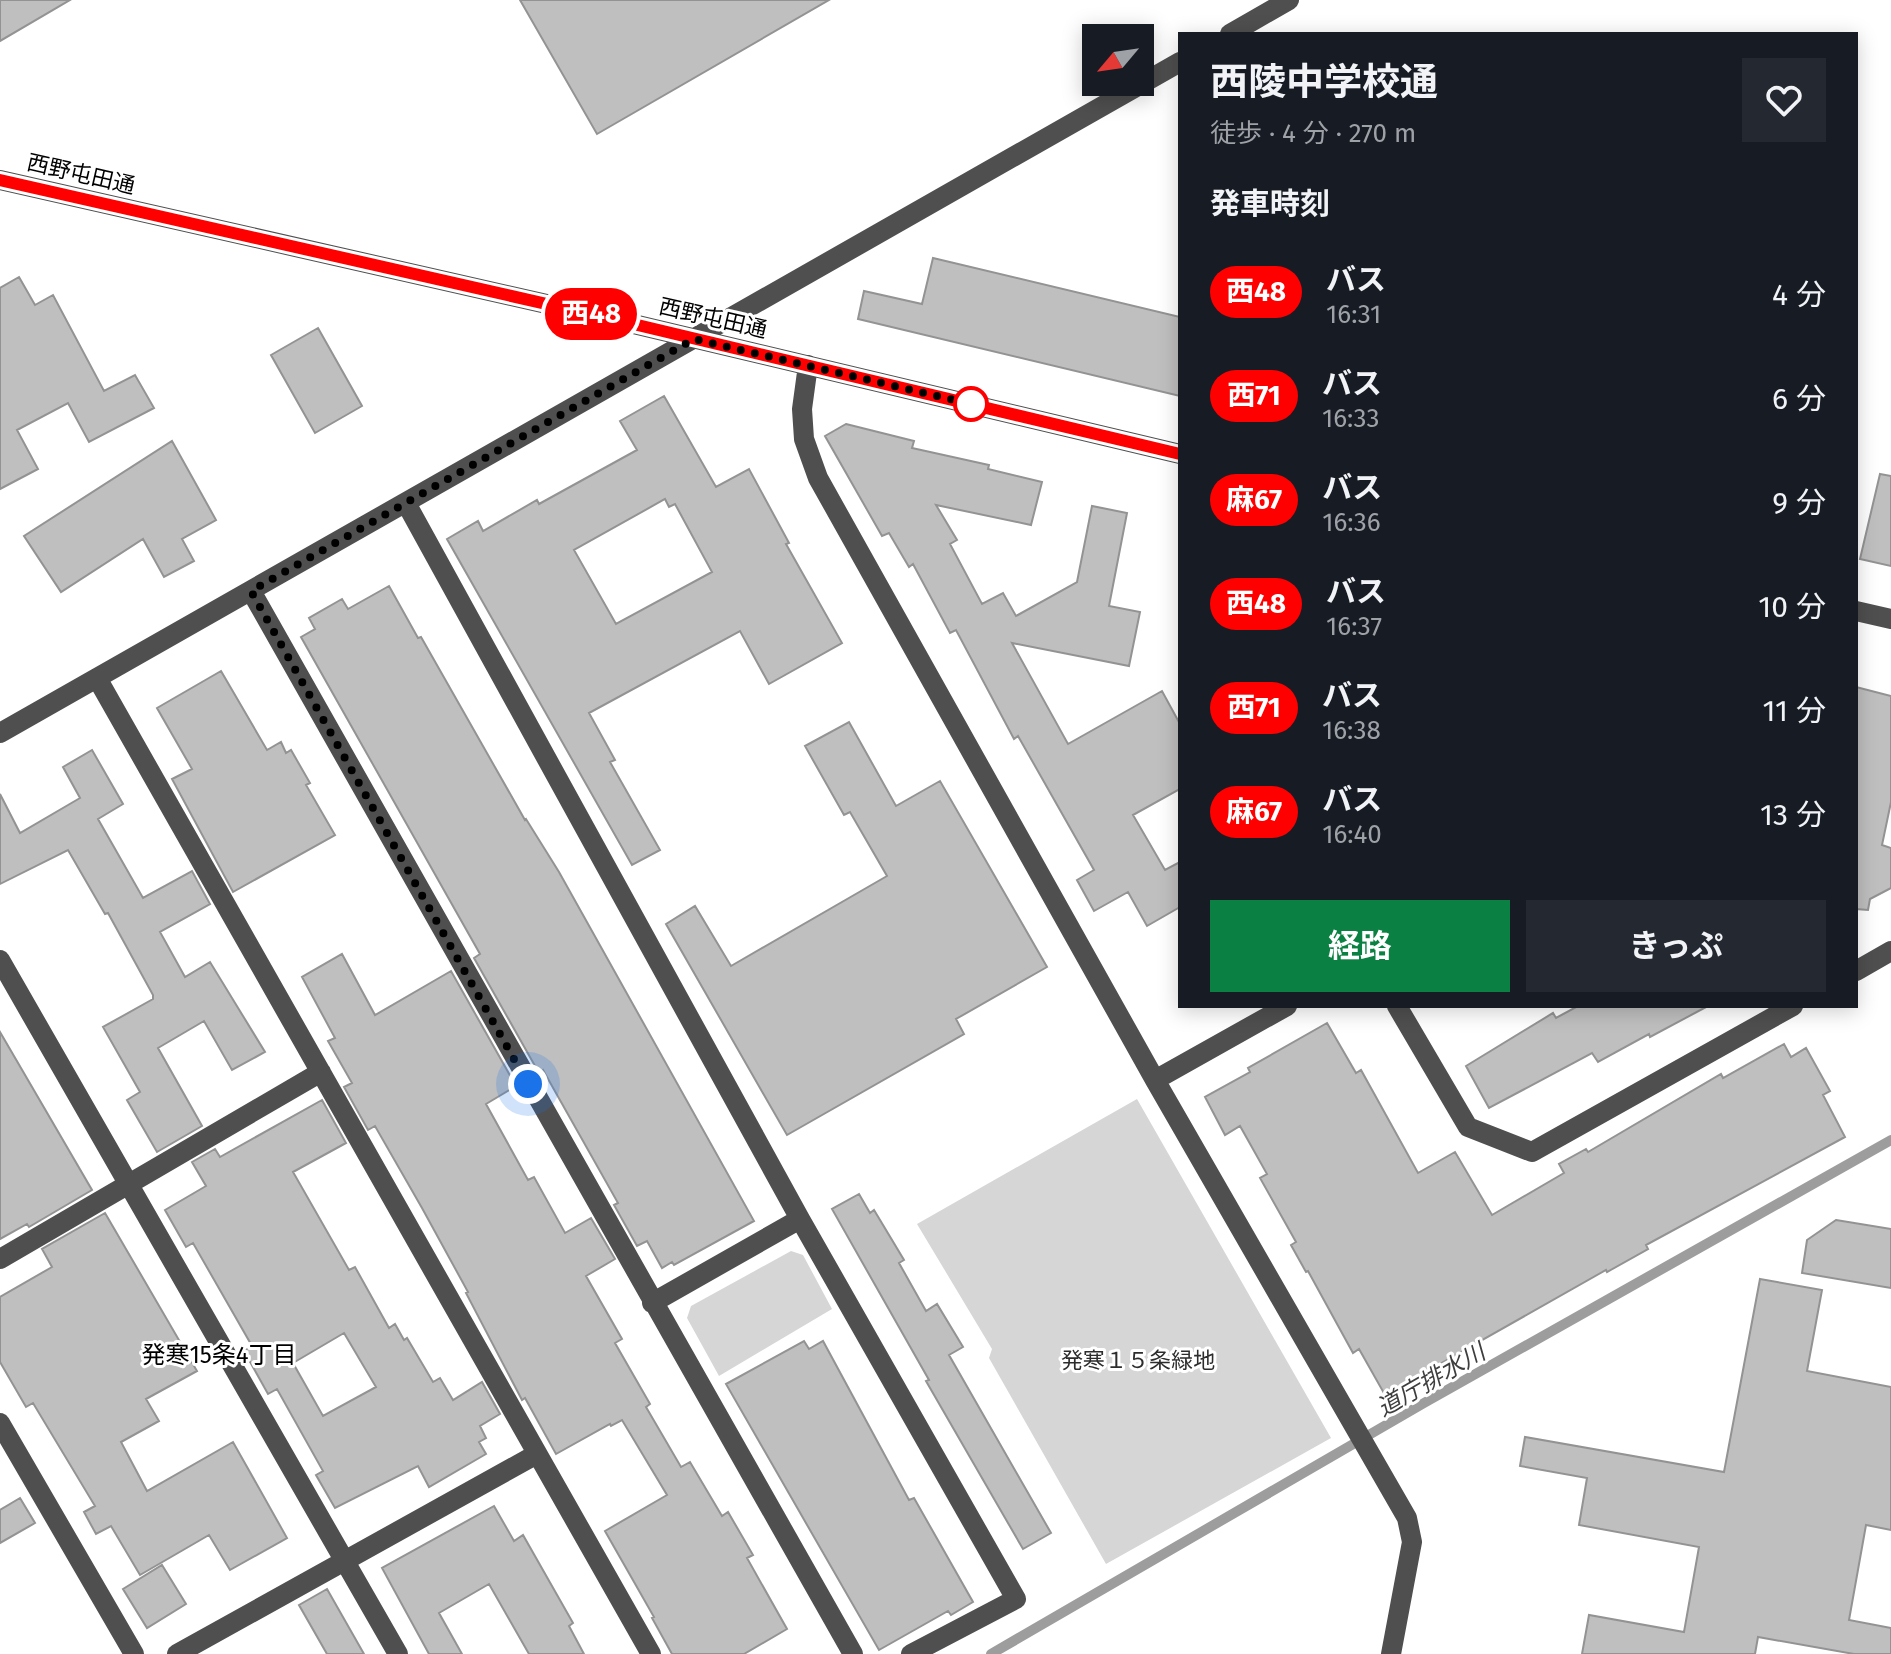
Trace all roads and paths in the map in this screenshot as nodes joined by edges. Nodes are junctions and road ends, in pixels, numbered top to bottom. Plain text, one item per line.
1 (1289, 0) edge
2 (1233, 32) edge
3 (1178, 63) edge
4 (0, 180) edge
5 (694, 339) junction
6 (808, 365) junction
7 (1178, 454) edge
8 (406, 503) junction
9 (251, 591) junction
10 (1858, 611) edge
11 (1891, 619) edge
12 (97, 678) junction
13 (0, 733) edge
14 (1891, 951) edge
15 (0, 960) edge
16 (1858, 970) edge
17 (1283, 1008) edge
18 (1398, 1008) edge
19 (1789, 1008) edge
20 (321, 1072) junction
21 (1155, 1080) junction
22 (127, 1185) junction
23 (800, 1219) junction
24 (0, 1259) edge
25 (652, 1303) junction
26 (0, 1423) edge
27 (537, 1454) junction
28 (344, 1561) junction
29 (134, 1654) edge
30 (177, 1654) edge
31 (398, 1654) edge
32 (651, 1654) edge
33 (853, 1654) edge
34 (911, 1654) edge
35 (1391, 1654) edge

1 - 2 street
3 - 5 street
4 - 5 street, 西野屯田通
5 - 6 street, 西野屯田通
5 - 8 street
6 - 7 street, 西野屯田通
6 - 21 street
8 - 9 street
8 - 23 street
9 - 12 street
9 - 25 street
10 - 11 street
12 - 13 street
12 - 20 street
14 - 16 street
15 - 22 street
17 - 21 street
18 - 19 street
20 - 22 street
20 - 27 street
21 - 35 street
22 - 24 street
22 - 28 street
23 - 25 street
23 - 34 street
25 - 33 street
26 - 29 street
27 - 28 street
27 - 32 street
28 - 30 street
28 - 31 street

